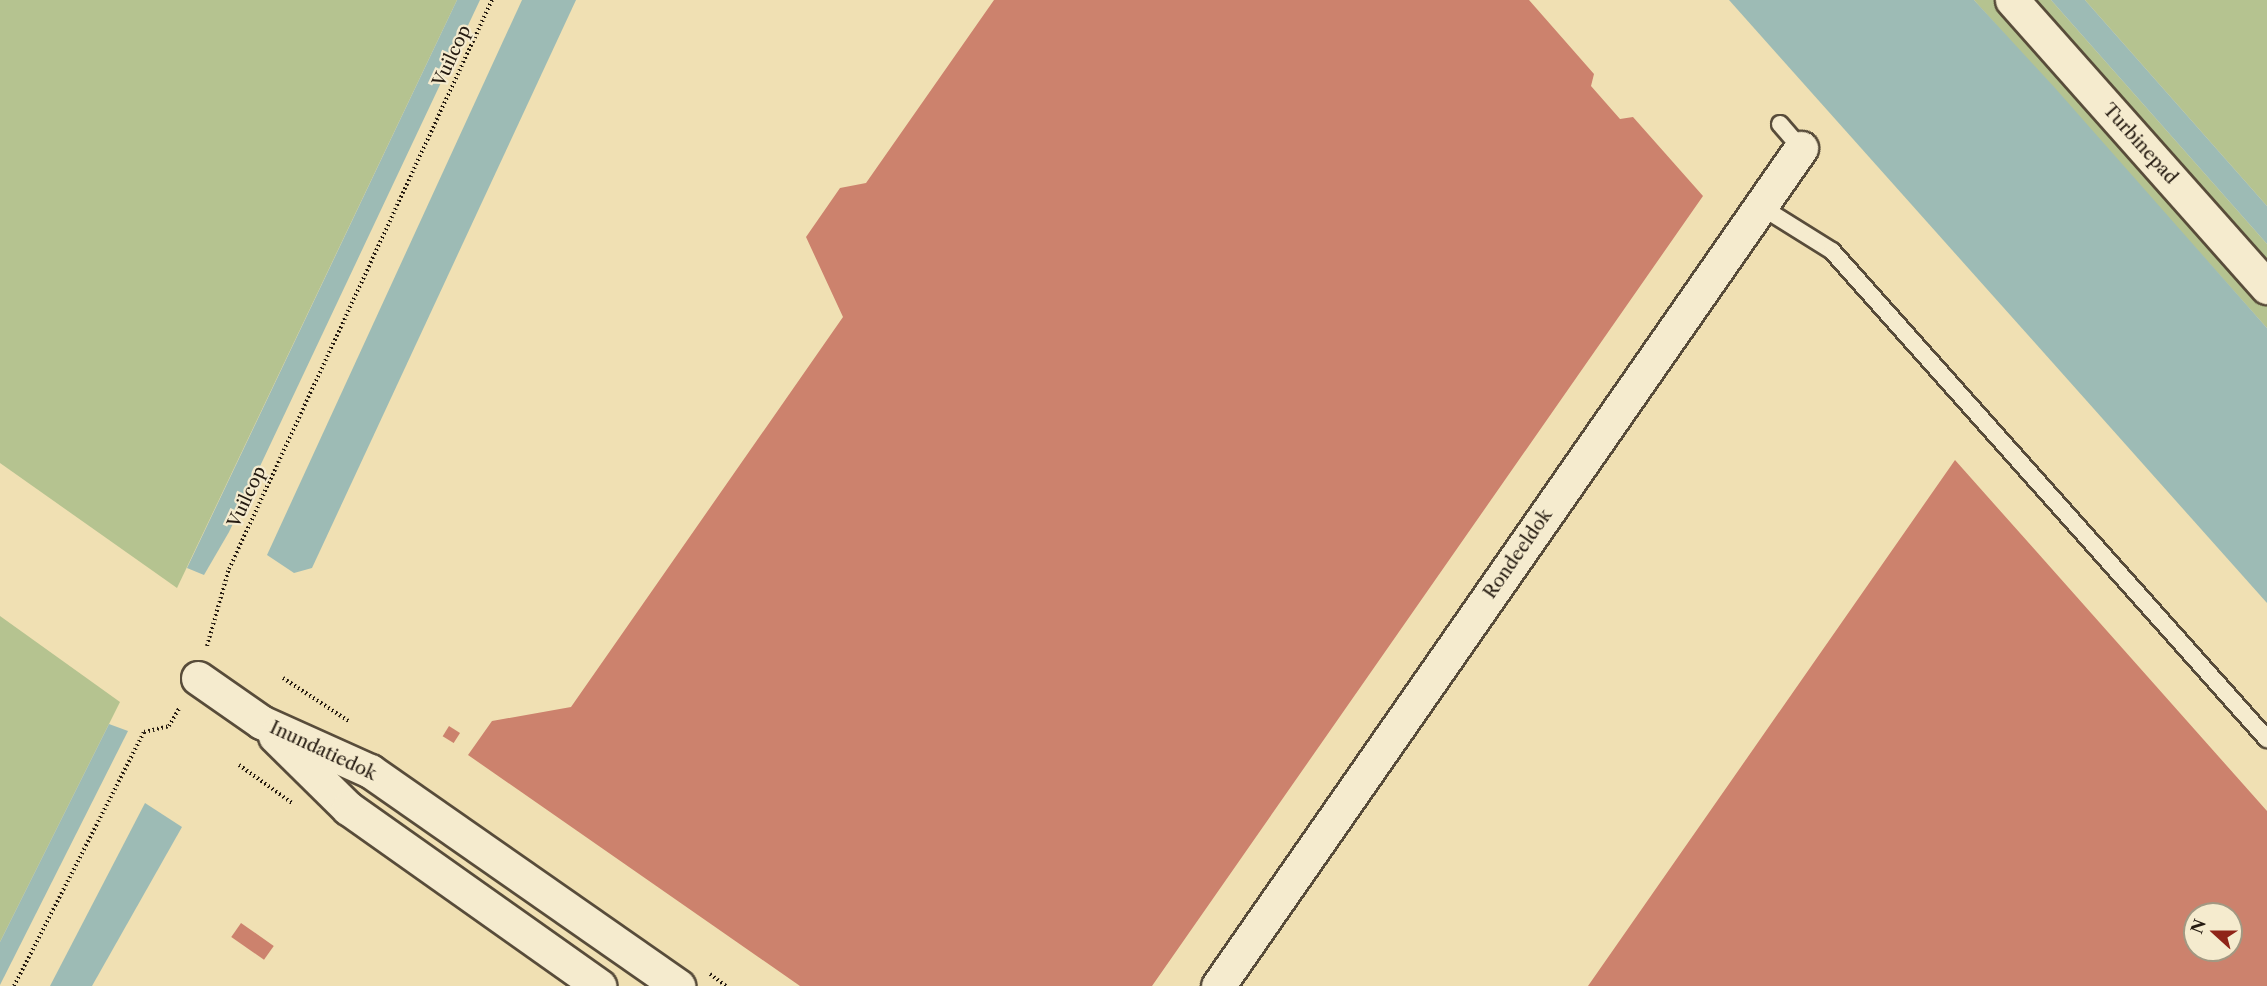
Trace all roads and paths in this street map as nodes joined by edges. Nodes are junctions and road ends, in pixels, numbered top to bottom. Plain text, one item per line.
1 (492, 0) edge
2 (2012, 0) edge
3 (1790, 136) dead end
4 (1760, 206) junction
5 (2267, 287) edge
6 (198, 678) junction
7 (261, 722) junction
8 (2267, 739) edge
9 (14, 986) edge
10 (599, 986) edge
11 (678, 986) edge
12 (1218, 986) edge

1 - 6 path, Vuilcop
2 - 5 street, Turbinepad
3 - 4 street, Rondeeldok
4 - 8 lane
4 - 12 street, Rondeeldok
6 - 7 street
6 - 9 path, Vuilcop
7 - 10 street, Inundatiedok
7 - 11 street, Inundatiedok

